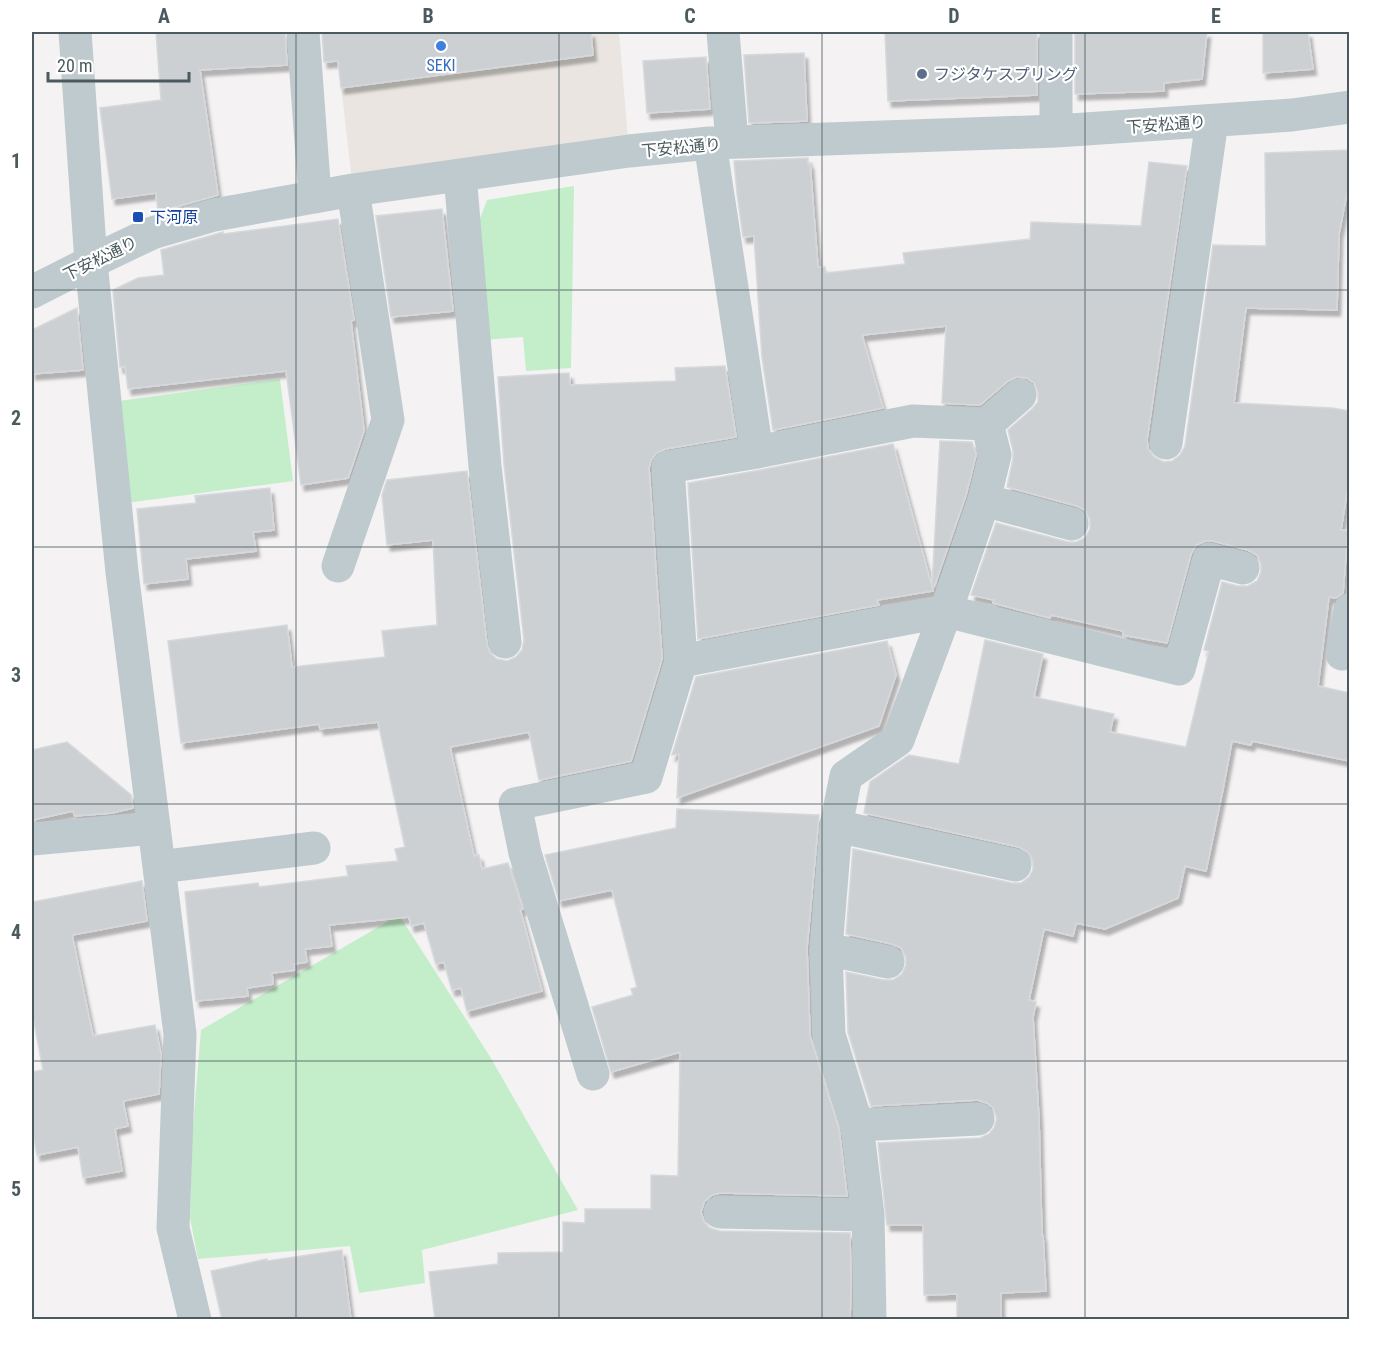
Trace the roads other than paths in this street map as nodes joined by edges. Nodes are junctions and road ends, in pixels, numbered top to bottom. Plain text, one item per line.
1 (75, 32) edge
2 (303, 32) edge
3 (723, 32) edge
4 (1056, 32) edge
5 (1350, 107) edge
6 (1212, 121) junction
7 (1056, 131) junction
8 (721, 142) junction
9 (460, 175) junction
10 (353, 190) junction
11 (315, 197) junction
12 (91, 262) junction
13 (32, 292) edge
14 (1020, 395) dead end
15 (987, 424) junction
16 (1166, 443) dead end
17 (757, 452) junction
18 (984, 500) junction
19 (1072, 524) dead end
20 (338, 566) dead end
21 (1243, 568) dead end
22 (1350, 610) edge
23 (946, 611) junction
24 (505, 642) dead end
25 (1342, 654) dead end
26 (681, 661) junction
27 (836, 826) junction
28 (154, 828) junction
29 (32, 839) edge
30 (314, 848) dead end
31 (1016, 866) dead end
32 (159, 867) junction
33 (826, 949) junction
34 (888, 962) dead end
35 (593, 1074) dead end
36 (978, 1119) dead end
37 (857, 1125) junction
38 (720, 1212) dead end
39 (867, 1215) junction
40 (195, 1320) edge
41 (870, 1320) edge

1 - 12 street
2 - 11 street
3 - 8 street
4 - 7 street
5 - 6 street, 下安松通り
6 - 7 street, 下安松通り
6 - 16 street
7 - 8 street, 下安松通り
8 - 9 street, 下安松通り
8 - 17 street
9 - 10 street, 下安松通り
9 - 24 street
10 - 11 street, 下安松通り
10 - 20 street
11 - 12 street, 下安松通り
12 - 13 street, 下安松通り
12 - 28 street
14 - 15 street
15 - 17 street
15 - 18 street
17 - 26 street
18 - 19 street
18 - 23 street
21 - 23 street
22 - 25 street
23 - 26 street
23 - 27 street
26 - 35 street
27 - 31 street
27 - 33 street
28 - 29 street
28 - 32 street
30 - 32 street
32 - 40 street
33 - 34 street
33 - 37 street
36 - 37 street
37 - 39 street
38 - 39 street
39 - 41 street

